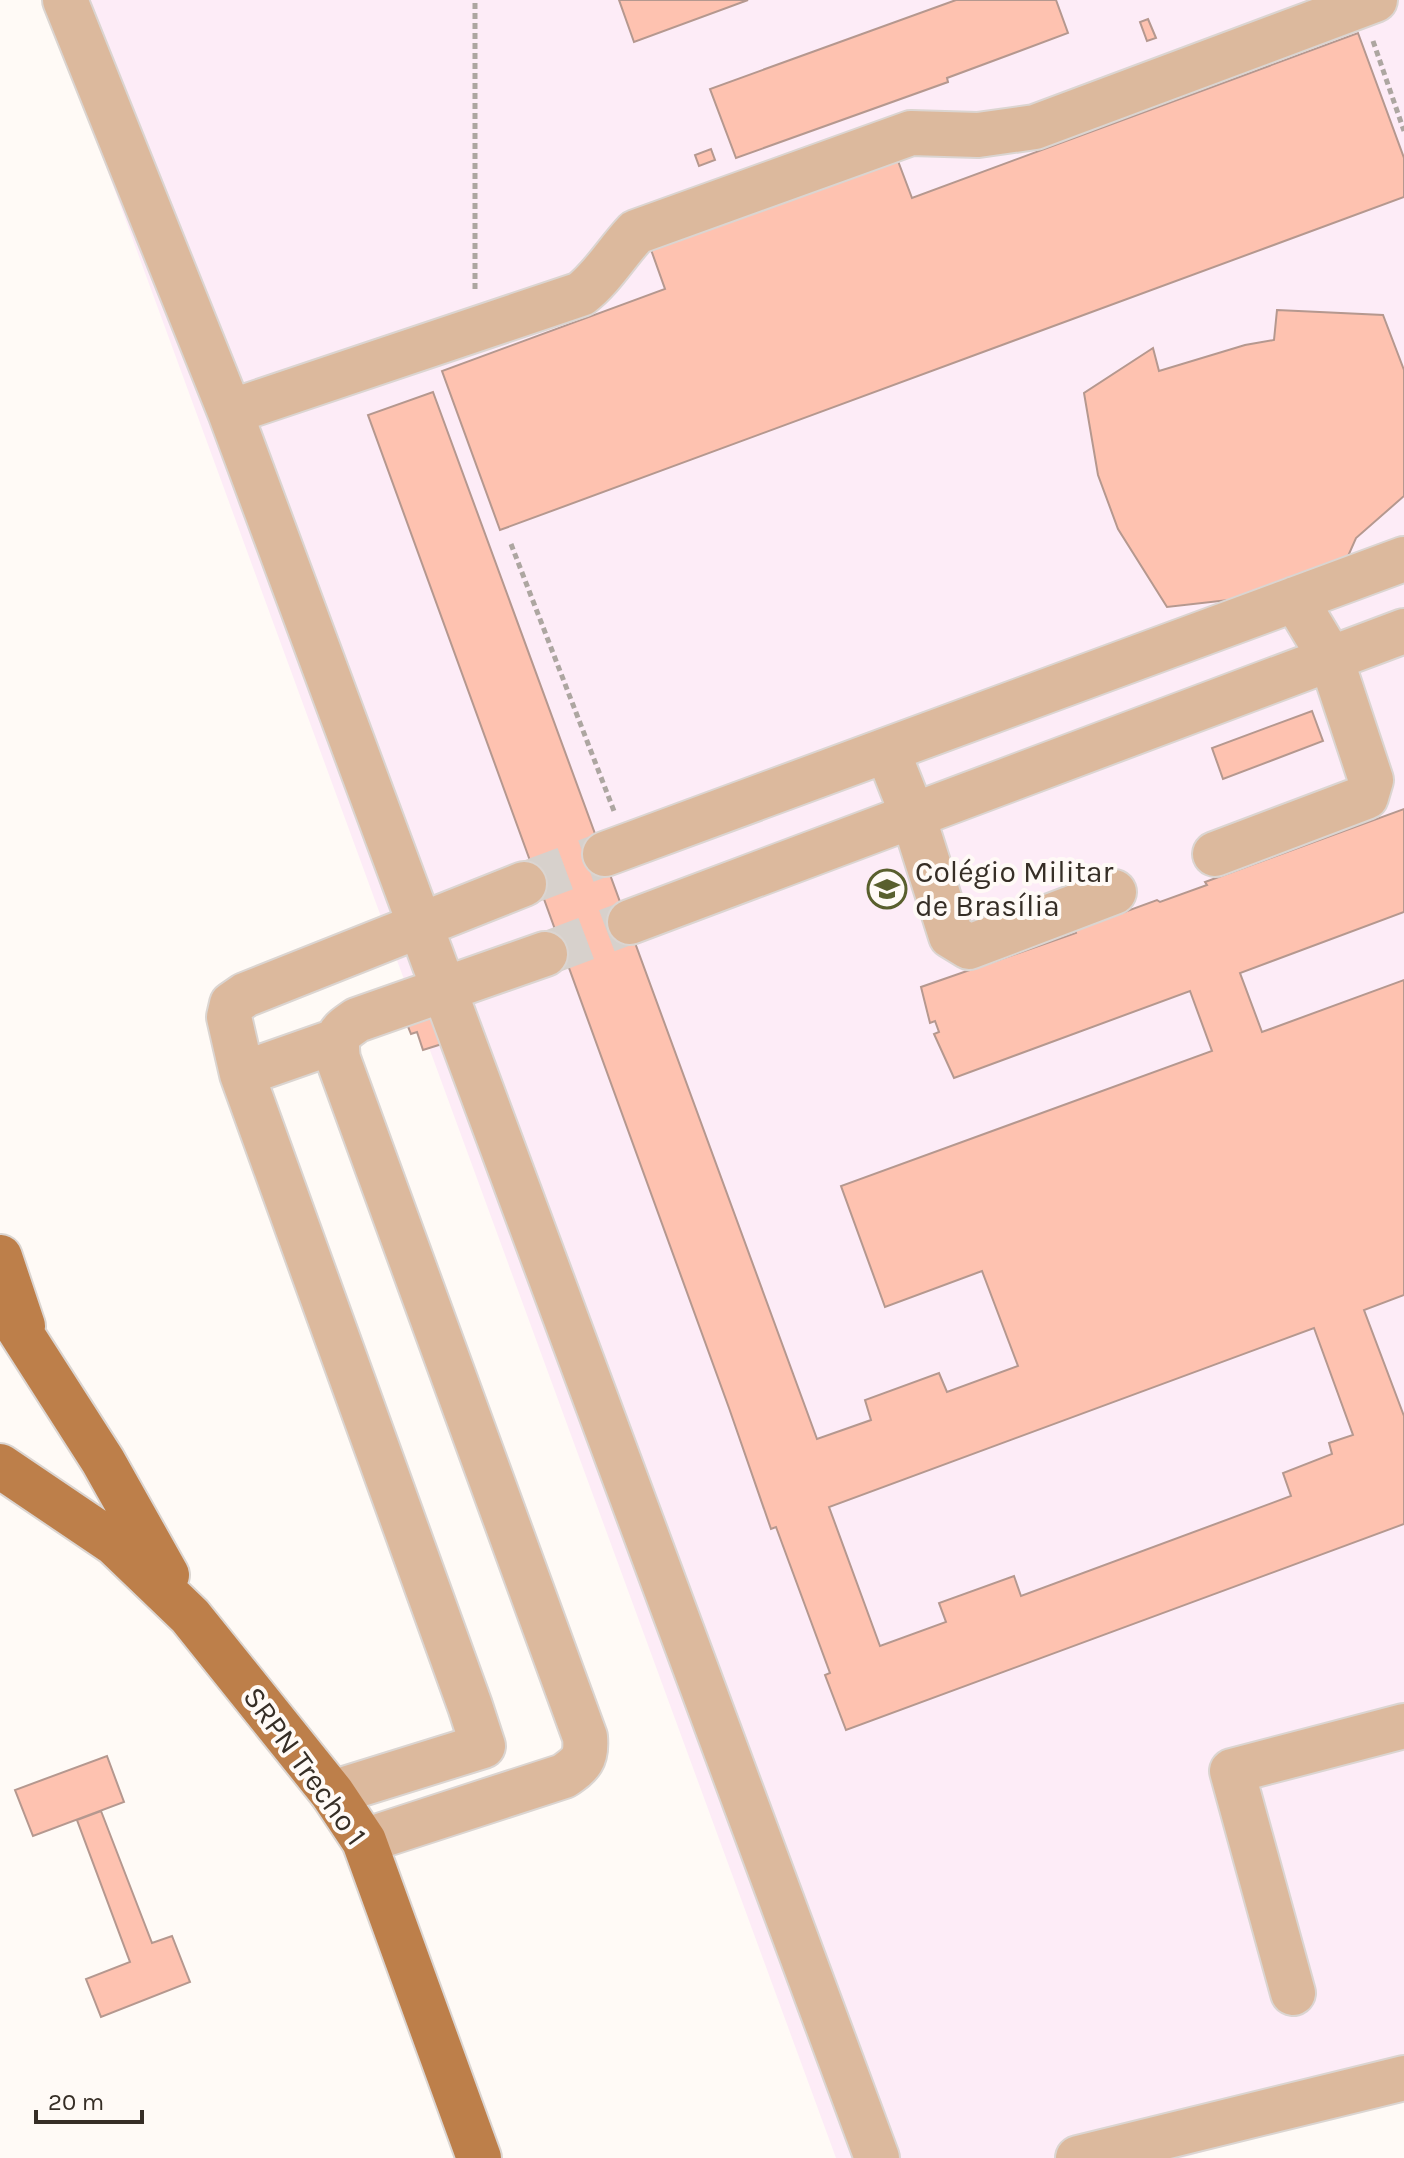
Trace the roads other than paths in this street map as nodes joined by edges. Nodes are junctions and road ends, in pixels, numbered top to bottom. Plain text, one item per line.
1 (65, 0) edge
2 (1368, 3) edge
3 (230, 412) junction
4 (1404, 559) edge
5 (1295, 599) junction
6 (1404, 631) edge
7 (1331, 659) junction
8 (887, 750) junction
9 (913, 816) junction
10 (616, 850) tunnel mouth
11 (1215, 854) dead end
12 (524, 884) tunnel mouth
13 (1114, 892) dead end
14 (630, 922) tunnel mouth
15 (419, 924) junction
16 (545, 954) tunnel mouth
17 (443, 988) junction
18 (336, 1041) junction
19 (242, 1074) junction
20 (0, 1257) edge
21 (0, 1300) edge
22 (30, 1348) junction
23 (0, 1466) edge
24 (190, 1616) junction
25 (1404, 1726) edge
26 (483, 1746) junction
27 (332, 1793) junction
28 (501, 1796) junction
29 (364, 1841) junction
30 (1293, 1993) dead end
31 (1404, 2078) edge
32 (479, 2158) edge
33 (877, 2158) edge
34 (1078, 2158) edge

1 - 3 lane
2 - 3 lane
3 - 15 lane
4 - 5 lane
5 - 7 lane
5 - 8 lane
6 - 7 lane
7 - 9 lane
7 - 11 lane
8 - 9 lane
8 - 10 lane
9 - 13 lane
9 - 14 lane
12 - 15 lane
15 - 17 lane
15 - 19 lane
16 - 17 lane
17 - 18 lane
17 - 33 lane
18 - 19 lane
18 - 28 lane
19 - 26 lane
20 - 22 main road
21 - 22 main road
22 - 24 main road
23 - 24 main road, SRPN Trecho 1
24 - 27 main road, SRPN Trecho 1
25 - 30 lane
26 - 27 lane
26 - 28 lane
27 - 29 main road, SRPN Trecho 1
28 - 29 lane
29 - 32 main road, SRPN Trecho 1
31 - 34 lane

